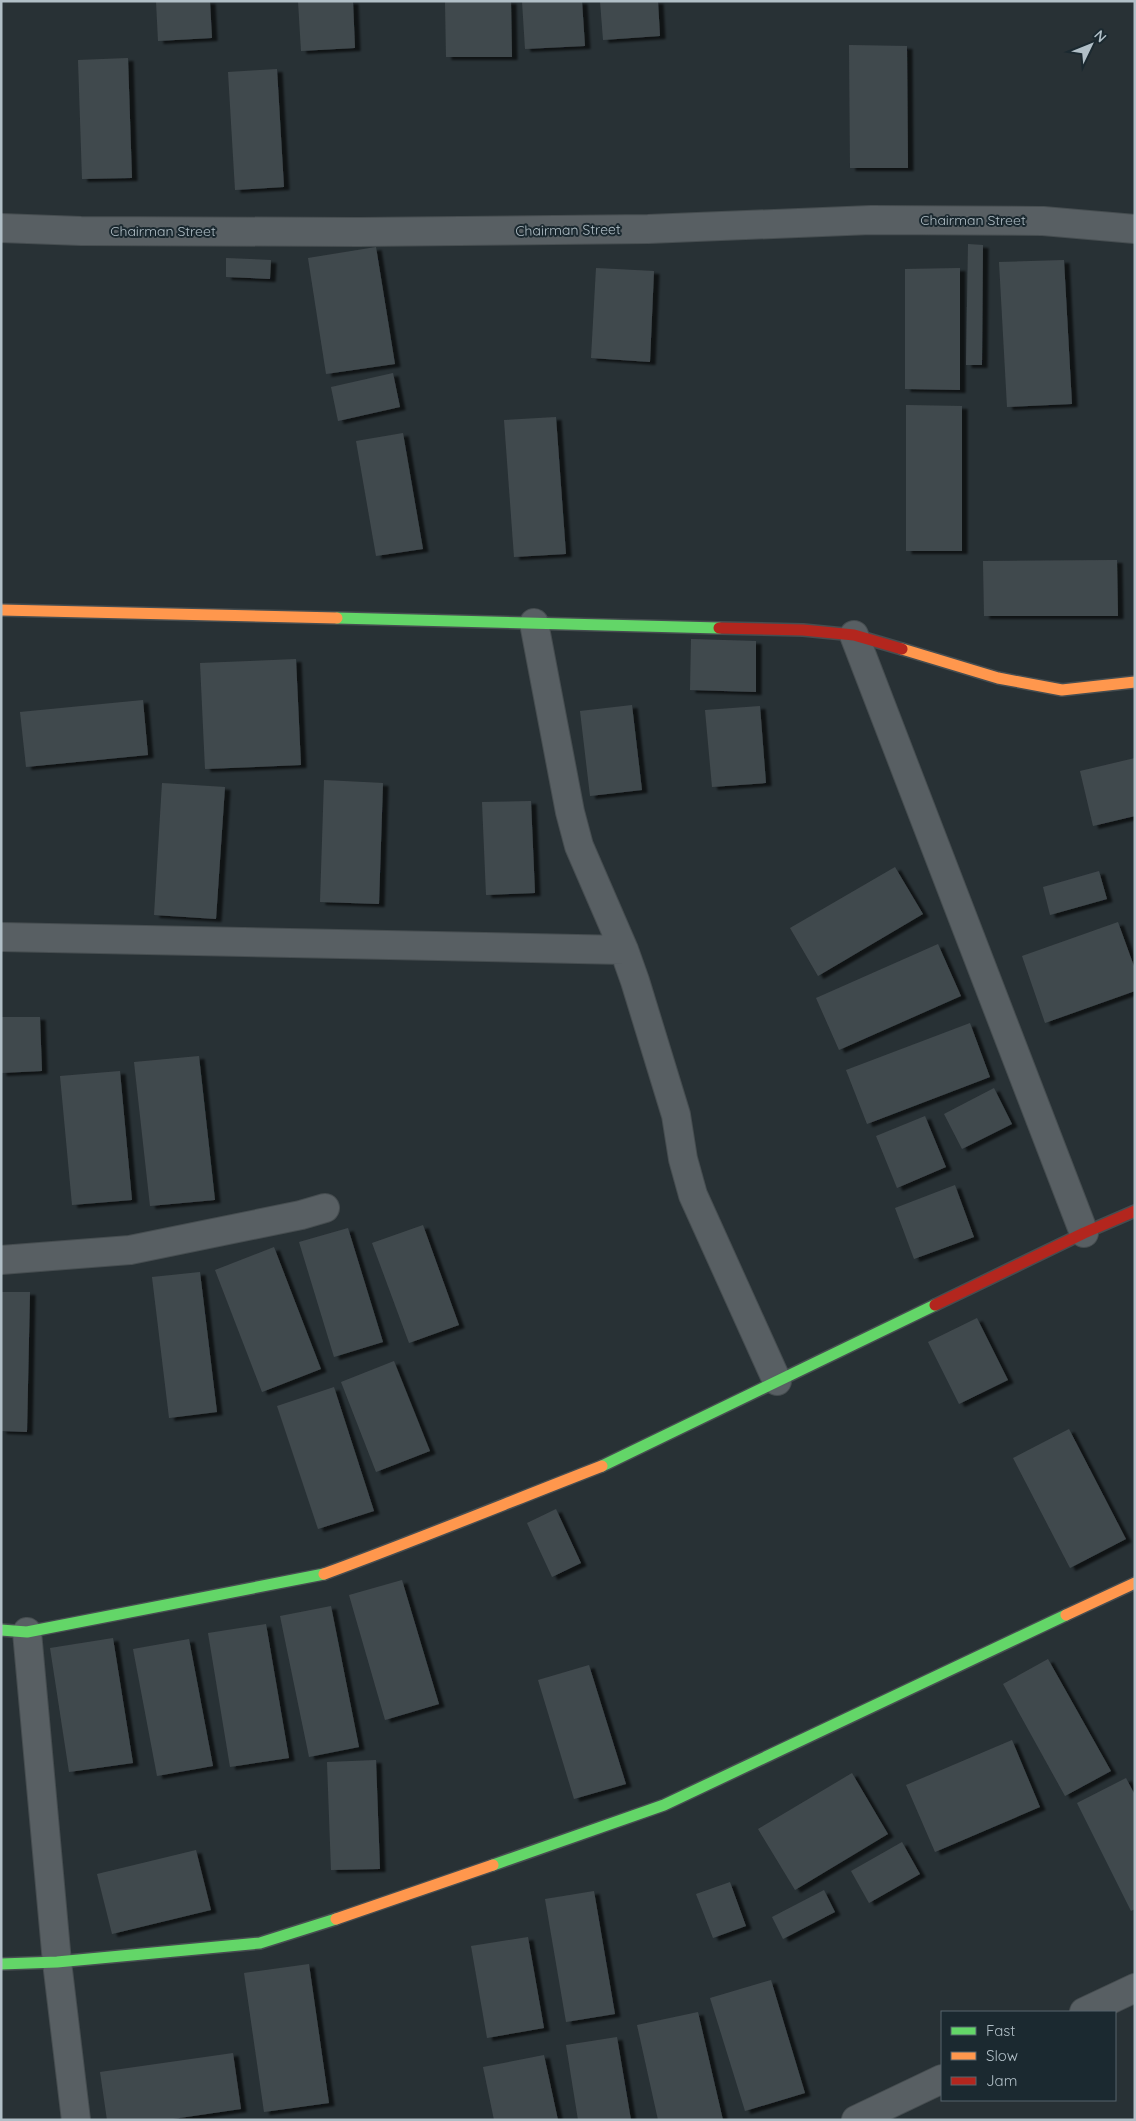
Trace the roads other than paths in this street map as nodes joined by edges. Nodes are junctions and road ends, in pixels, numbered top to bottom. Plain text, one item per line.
1 (1, 228) edge
2 (1135, 229) edge
3 (1, 610) edge
4 (534, 623) junction
5 (854, 635) junction
6 (1135, 682) edge
7 (1, 937) edge
8 (624, 950) junction
9 (325, 1208) dead end
10 (1135, 1211) edge
11 (1084, 1233) junction
12 (1, 1260) edge
13 (777, 1381) junction
14 (1135, 1583) edge
15 (14, 1631) edge
16 (57, 1962) junction
17 (1, 1964) edge
18 (1135, 1988) edge
19 (1086, 2011) edge
20 (941, 2079) edge
21 (76, 2120) edge
22 (856, 2120) edge

1 - 2 street, Chairman Street
3 - 4 street
4 - 5 street
4 - 8 street
5 - 6 street
5 - 11 street
7 - 8 street
8 - 13 street
9 - 12 street
10 - 11 street
11 - 13 street
13 - 15 street
14 - 16 street
15 - 16 street
16 - 17 street
16 - 21 street
18 - 19 street
20 - 22 street

